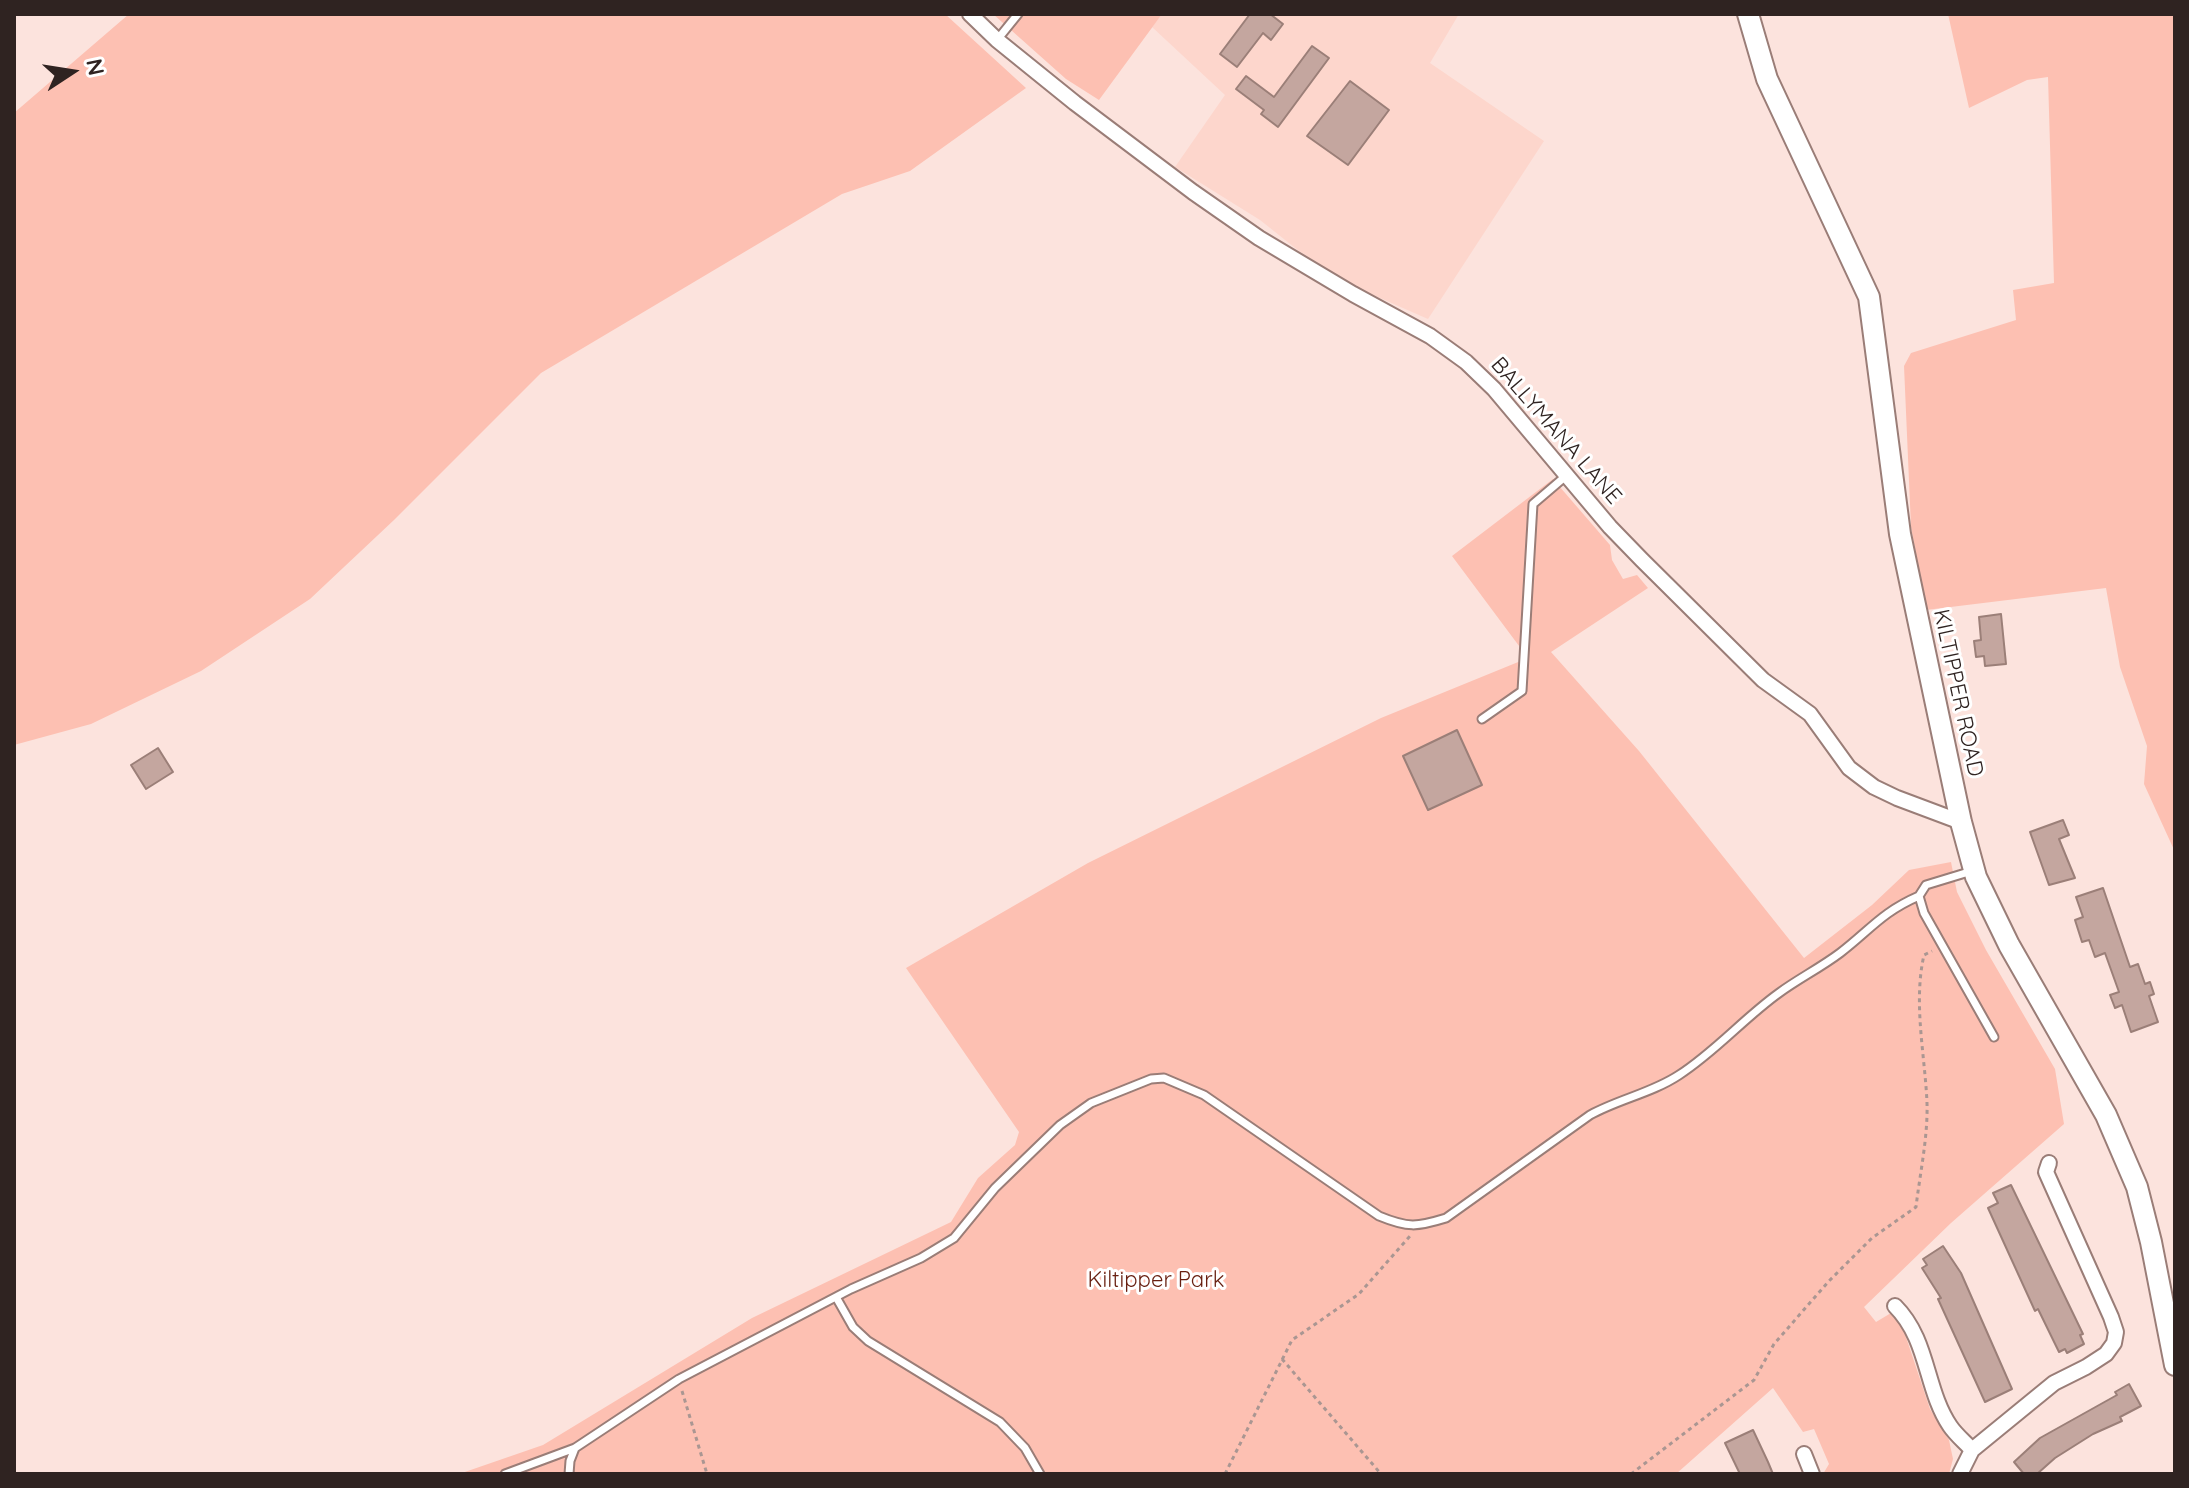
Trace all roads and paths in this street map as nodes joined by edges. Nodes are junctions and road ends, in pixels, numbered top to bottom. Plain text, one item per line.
1 (970, 14) edge
2 (1018, 14) edge
3 (1748, 14) edge
4 (997, 40) junction
5 (1567, 475) junction
6 (1482, 719) dead end
7 (1961, 822) junction
8 (1974, 870) junction
9 (1919, 896) junction
10 (1942, 945) junction
11 (1994, 1037) dead end
12 (2049, 1163) dead end
13 (1419, 1227) junction
14 (836, 1297) junction
15 (1895, 1306) dead end
16 (2174, 1351) edge
17 (1282, 1358) junction
18 (679, 1379) junction
19 (575, 1448) junction
20 (1972, 1450) junction
21 (1804, 1454) dead end
22 (505, 1474) edge
23 (569, 1474) edge
24 (707, 1474) edge
25 (1040, 1474) edge
26 (1225, 1474) edge
27 (1381, 1474) edge
28 (1631, 1474) edge
29 (1812, 1474) edge
30 (1960, 1474) edge

1 - 4 street, BALLYMANA LANE
2 - 4 lane
3 - 7 street, KILTIPPER ROAD
4 - 5 street, BALLYMANA LANE
5 - 6 lane
5 - 7 street, BALLYMANA LANE
7 - 8 street, KILTIPPER ROAD
8 - 9 lane
8 - 16 street, KILTIPPER ROAD
9 - 10 lane
9 - 13 lane
10 - 11 lane
10 - 28 path
12 - 20 street
13 - 14 lane
13 - 17 path
14 - 18 lane
14 - 25 lane
15 - 20 street
17 - 26 path
17 - 27 path
18 - 19 lane
18 - 24 path
19 - 22 lane
19 - 23 lane
20 - 30 street
21 - 29 street

